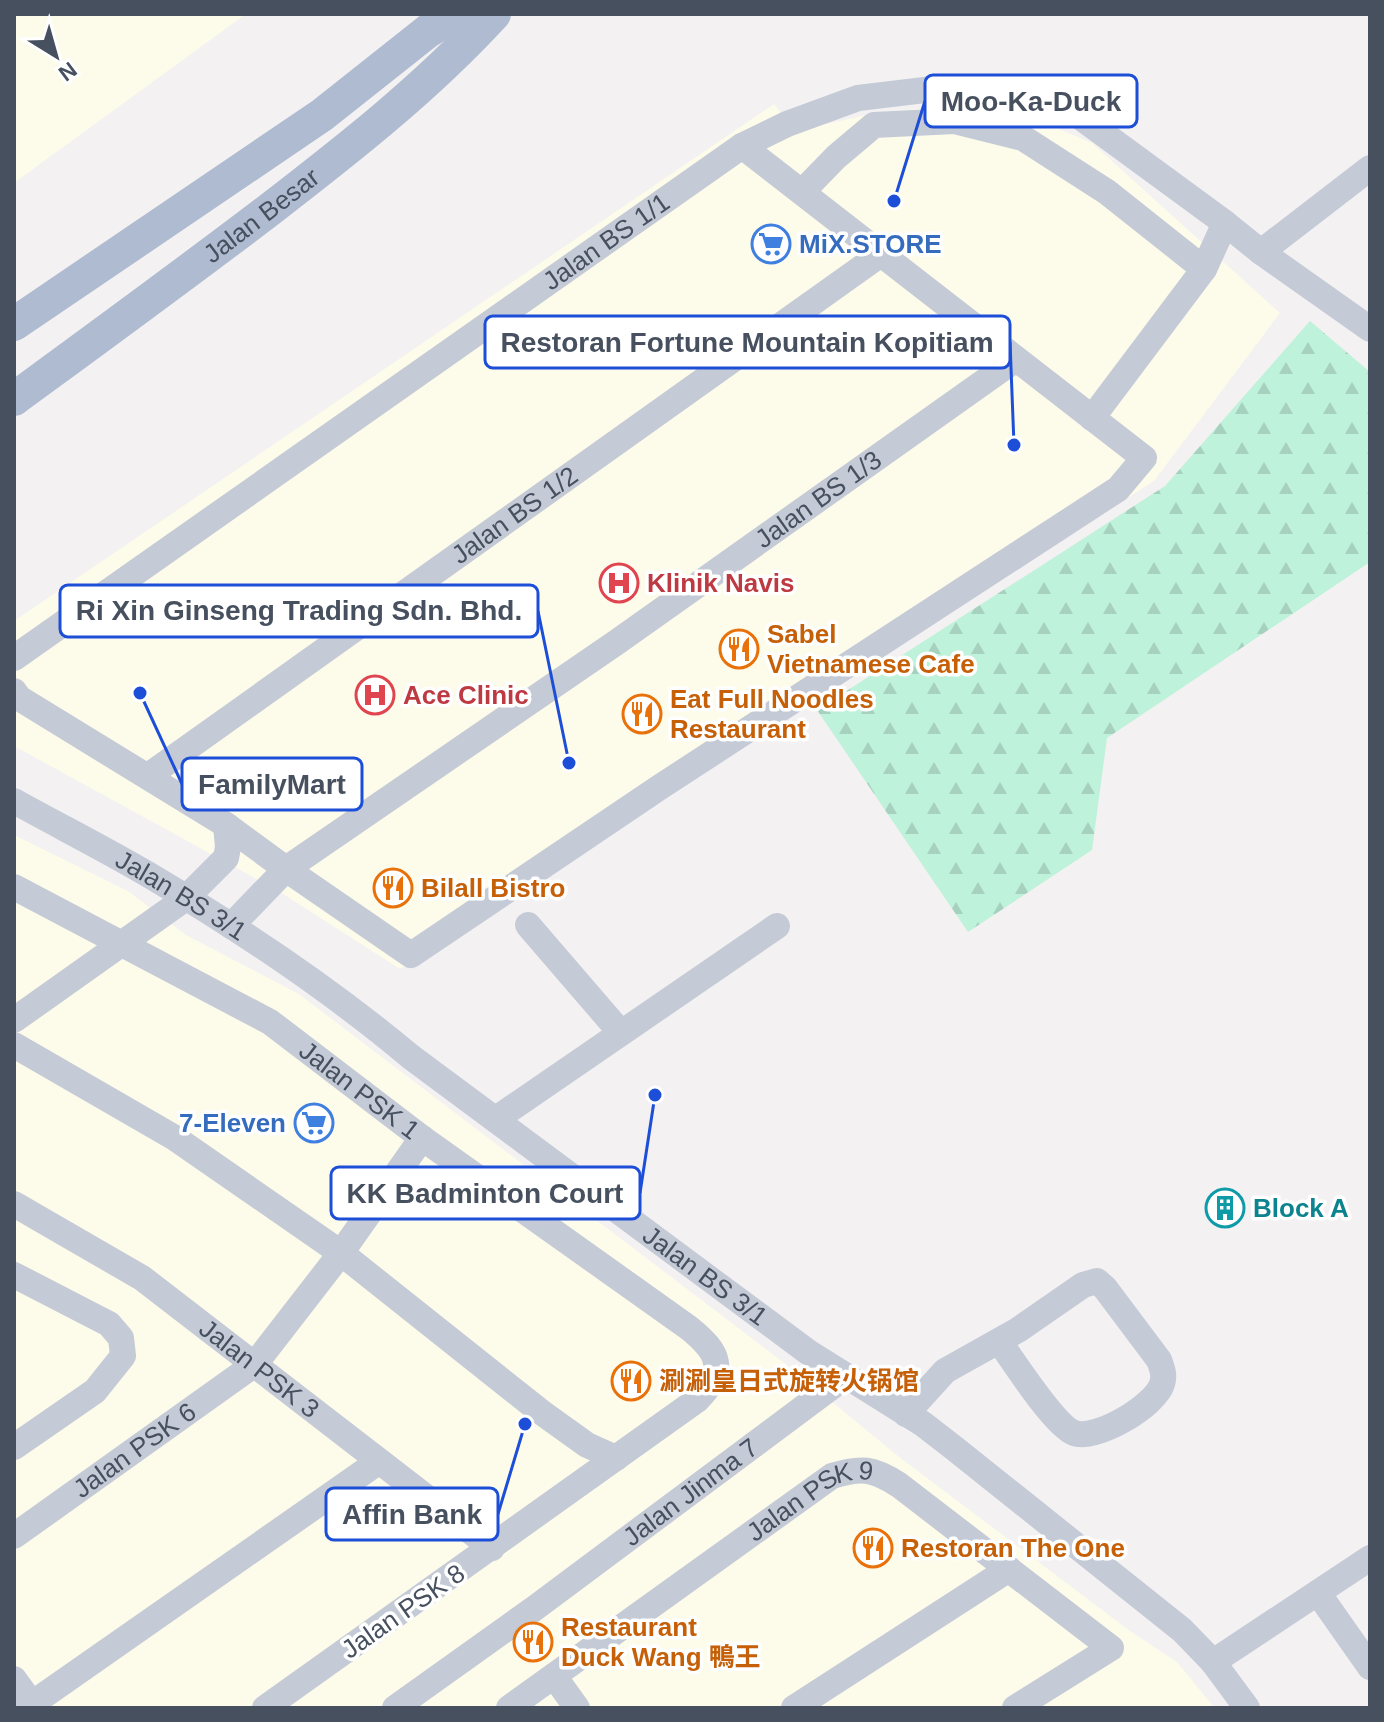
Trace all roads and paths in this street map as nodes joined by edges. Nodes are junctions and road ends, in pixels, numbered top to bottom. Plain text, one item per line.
1 (455, 14) edge
2 (494, 14) edge
3 (742, 146) junction
4 (1370, 168) edge
5 (802, 192) junction
6 (1225, 223) junction
7 (1261, 252) junction
8 (881, 254) junction
9 (1204, 269) junction
10 (14, 324) edge
11 (1370, 329) edge
12 (1016, 359) junction
13 (14, 399) edge
14 (1092, 418) junction
15 (15, 660) edge
16 (14, 691) edge
17 (148, 776) junction
18 (14, 801) edge
19 (226, 825) junction
20 (286, 869) junction
21 (14, 887) edge
22 (186, 898) junction
23 (528, 925) dead end
24 (231, 926) junction
25 (777, 926) dead end
26 (121, 945) junction
27 (14, 1020) edge
28 (621, 1033) junction
29 (14, 1045) edge
30 (496, 1119) junction
31 (422, 1138) junction
32 (14, 1204) edge
33 (341, 1253) junction
34 (14, 1275) edge
35 (999, 1341) junction
36 (255, 1364) junction
37 (846, 1376) junction
38 (697, 1400) joint
39 (906, 1414) junction
40 (14, 1447) edge
41 (616, 1458) junction
42 (378, 1462) junction
43 (14, 1536) edge
44 (492, 1548) junction
45 (1370, 1558) edge
46 (1009, 1569) junction
47 (1318, 1593) junction
48 (1213, 1662) junction
49 (1370, 1667) edge
50 (554, 1676) junction
51 (14, 1679) edge
52 (31, 1707) edge
53 (265, 1708) edge
54 (395, 1708) edge
55 (509, 1708) edge
56 (577, 1708) edge
57 (794, 1708) edge
58 (1015, 1708) edge
59 (1247, 1708) edge

1 - 10 main road, Jalan Besar
2 - 13 main road, Jalan Besar
3 - 5 street
3 - 6 street, Jalan BS 1/1
3 - 15 street, Jalan BS 1/1
4 - 7 street
5 - 8 street
5 - 9 street
6 - 7 street, Jalan BS 1/1
6 - 9 street
7 - 11 street, Jalan BS 1/1
8 - 12 street
8 - 17 street, Jalan BS 1/2
9 - 14 street
12 - 14 street
12 - 20 street, Jalan BS 1/3
14 - 20 street
16 - 17 street
17 - 19 street
18 - 22 street, Jalan BS 3/1
19 - 20 street
19 - 22 street
20 - 24 street, Jalan BS 1/3
21 - 26 street, Jalan PSK 1
22 - 24 street, Jalan BS 3/1
22 - 26 street
23 - 28 street
24 - 30 street, Jalan BS 3/1
25 - 28 street
26 - 27 street
26 - 31 street, Jalan PSK 1
28 - 30 street
29 - 33 street
30 - 37 street, Jalan BS 3/1
31 - 33 street, Jalan PSK 6
31 - 38 street, Jalan PSK 1
32 - 36 street, Jalan PSK 3
33 - 36 street, Jalan PSK 6
33 - 41 street
34 - 40 street
35 - 35 street
35 - 39 street
36 - 42 street, Jalan PSK 3
36 - 43 street, Jalan PSK 6
37 - 39 street, Jalan BS 3/1
37 - 54 street, Jalan Jinma 7
38 - 41 street, Jalan PSK 8
39 - 48 street, Jalan BS 3/1
41 - 44 street, Jalan PSK 8
42 - 44 street, Jalan PSK 3
42 - 52 street
44 - 53 street, Jalan PSK 8
45 - 47 street
46 - 50 street, Jalan PSK 9
46 - 57 street
46 - 58 street, Jalan PSK 9
47 - 48 street
47 - 49 street
48 - 59 street, Jalan BS 3/1
50 - 55 street, Jalan PSK 9
50 - 56 street
51 - 52 street

